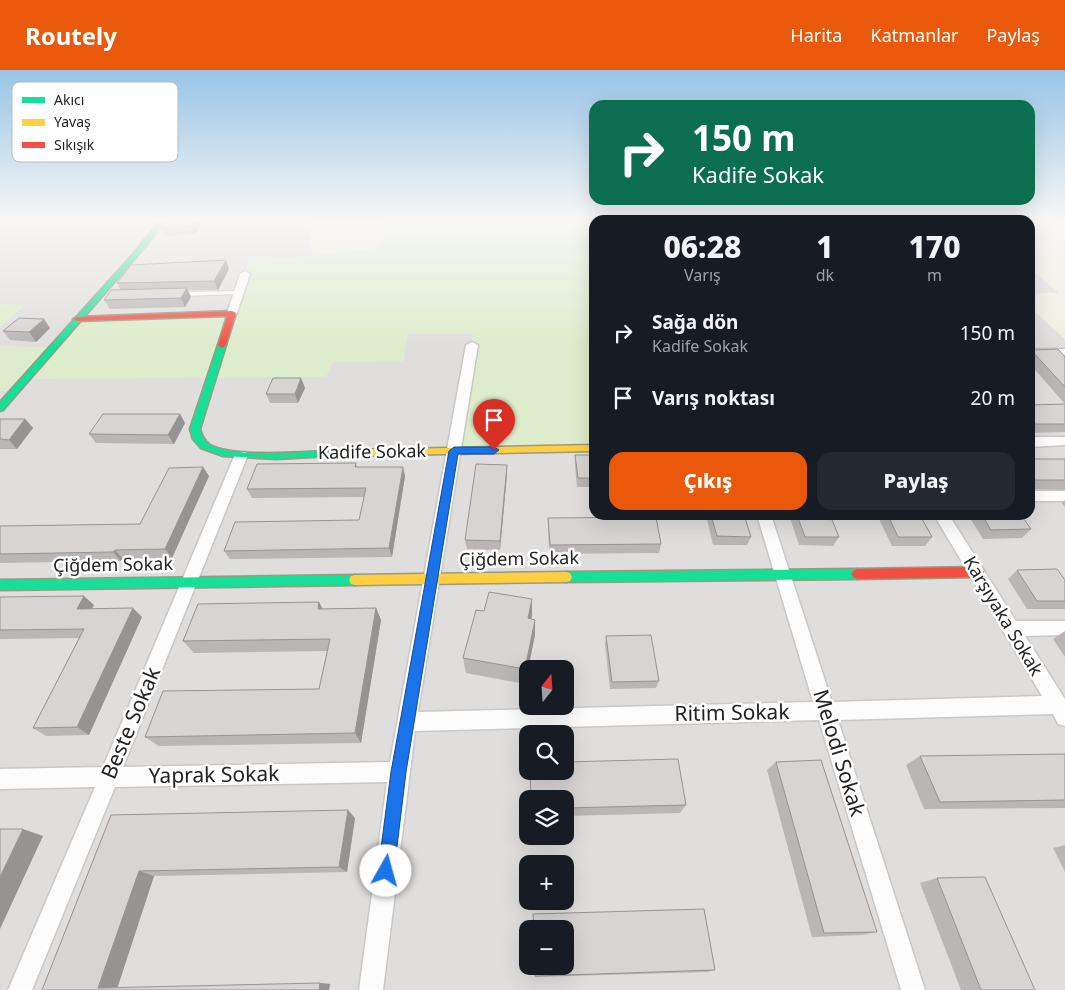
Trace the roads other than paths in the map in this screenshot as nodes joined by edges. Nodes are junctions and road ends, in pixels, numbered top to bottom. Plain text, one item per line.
1 (130, 262) edge
2 (245, 274) dead end
3 (239, 293) junction
4 (173, 294) edge
5 (232, 312) junction
6 (78, 319) junction
7 (472, 345) dead end
8 (1035, 352) edge
9 (1064, 353) edge
10 (0, 408) edge
11 (1065, 441) edge
12 (1035, 442) edge
13 (589, 448) edge
14 (454, 451) junction
15 (241, 455) junction
16 (1035, 496) edge
17 (1065, 496) edge
18 (766, 520) edge
19 (944, 520) edge
20 (978, 572) junction
21 (782, 573) junction
22 (432, 578) junction
23 (191, 581) junction
24 (0, 585) edge
25 (1065, 628) edge
26 (1012, 629) junction
27 (825, 711) junction
28 (1062, 711) edge
29 (407, 722) junction
30 (398, 772) junction
31 (109, 777) junction
32 (0, 779) edge
33 (20, 990) edge
34 (371, 990) edge
35 (913, 990) edge

1 - 6 street
2 - 3 street
3 - 4 lane
3 - 5 street
5 - 6 street
5 - 15 street, Kadife Sokak
6 - 10 street
7 - 14 street
8 - 9 street
11 - 12 street
13 - 14 street, Kadife Sokak
14 - 15 street, Kadife Sokak
14 - 22 street
15 - 23 street, Beste Sokak
16 - 17 street
18 - 21 street, Melodi Sokak
19 - 20 street, Karşıyaka Sokak
20 - 21 street, Çiğdem Sokak
20 - 26 street, Karşıyaka Sokak
21 - 22 street, Çiğdem Sokak
21 - 27 street, Melodi Sokak
22 - 23 street, Çiğdem Sokak
22 - 29 street
23 - 24 street, Çiğdem Sokak
23 - 31 street, Beste Sokak
25 - 26 street
26 - 28 street, Karşıyaka Sokak
27 - 28 street, Ritim Sokak
27 - 29 street, Ritim Sokak
27 - 35 street, Melodi Sokak
29 - 30 street
30 - 31 street, Yaprak Sokak
30 - 34 street
31 - 32 street, Yaprak Sokak
31 - 33 street, Beste Sokak

